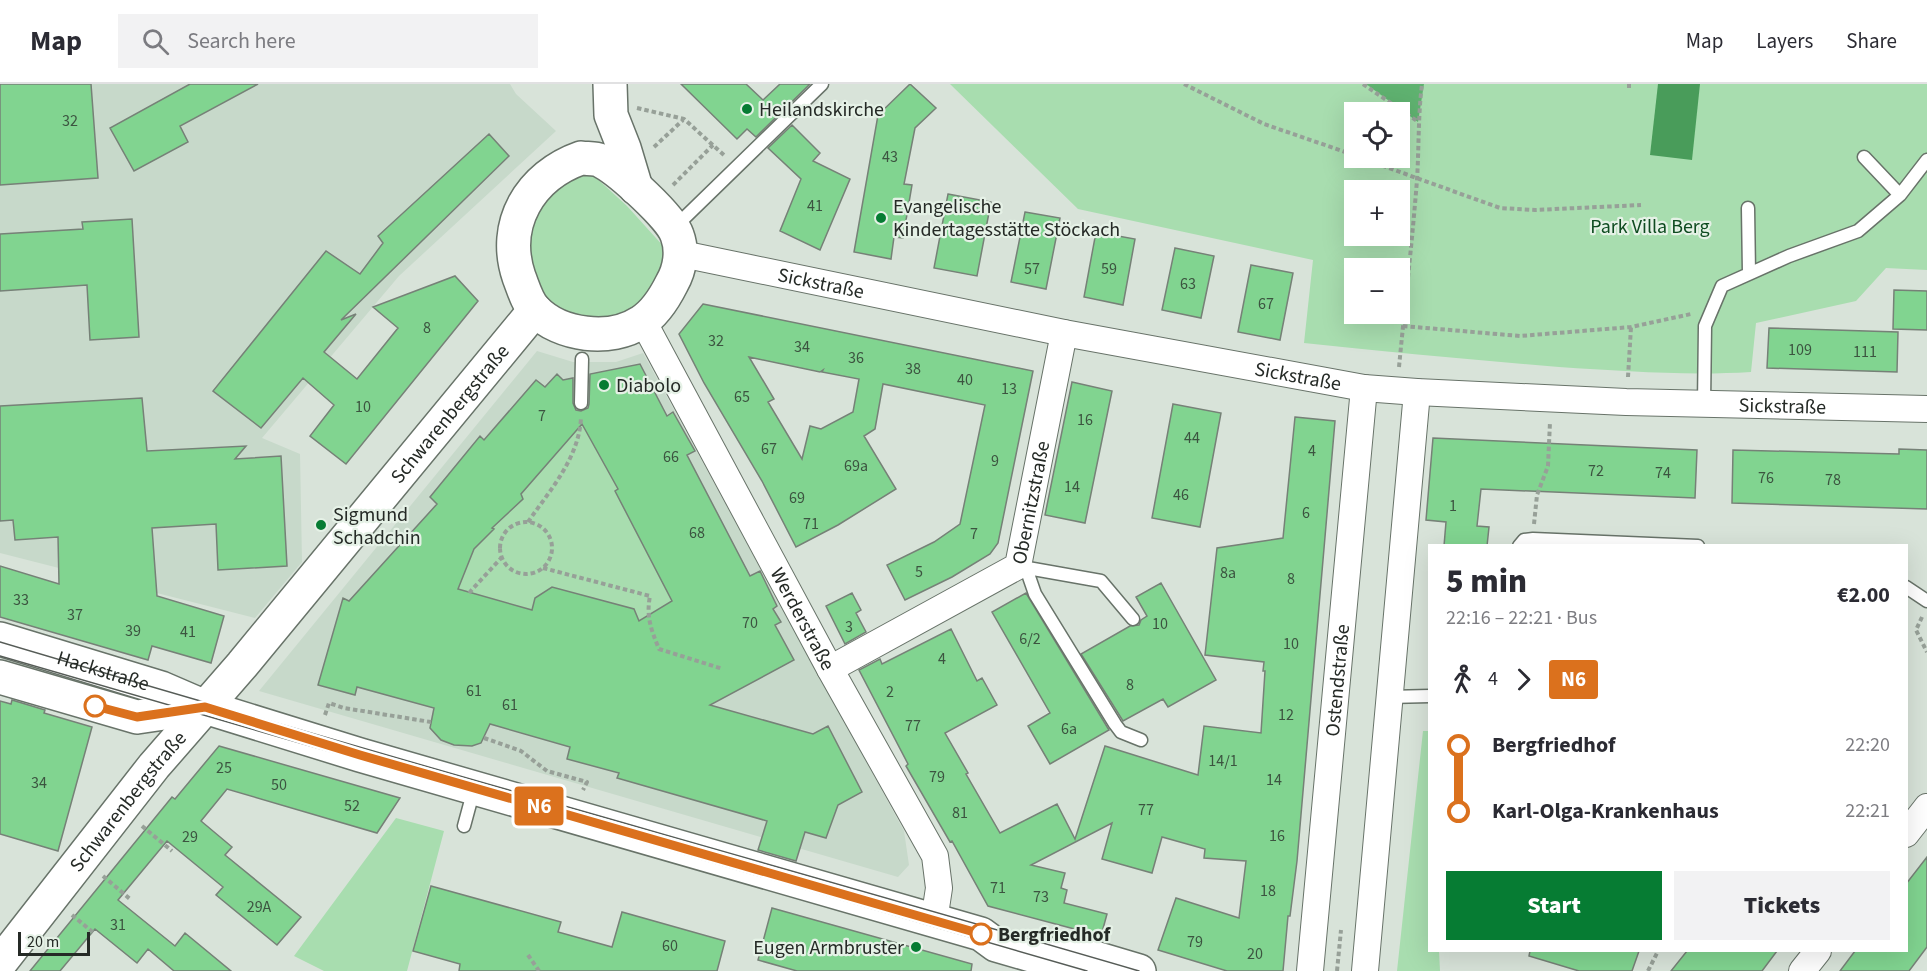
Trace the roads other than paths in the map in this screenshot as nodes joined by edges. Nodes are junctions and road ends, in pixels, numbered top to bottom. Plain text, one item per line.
1 (822, 84) edge
2 (619, 102) edge
3 (1864, 157) dead end
4 (581, 158) junction
5 (1927, 160) edge
6 (636, 188) junction
7 (1900, 195) junction
8 (1748, 208) dead end
9 (678, 241) junction
10 (1749, 273) junction
11 (535, 310) junction
12 (643, 321) junction
13 (1064, 333) junction
14 (582, 359) dead end
15 (1364, 388) junction
16 (1417, 392) junction
17 (581, 403) dead end
18 (1704, 404) junction
19 (1927, 409) edge
20 (1521, 544) edge
21 (1651, 544) edge
22 (1022, 567) junction
23 (1908, 588) edge
24 (1927, 601) edge
25 (1133, 619) dead end
26 (0, 639) edge
27 (830, 669) junction
28 (0, 677) edge
29 (1428, 696) edge
30 (1388, 697) junction
31 (205, 707) junction
32 (1141, 740) dead end
33 (475, 787) junction
34 (1927, 807) edge
35 (464, 826) dead end
36 (1908, 831) edge
37 (934, 921) junction
38 (981, 934) junction
39 (1817, 952) edge
40 (0, 963) edge
41 (1087, 971) edge
42 (1138, 971) edge
43 (1310, 971) edge
44 (1365, 971) edge
45 (1802, 971) edge

1 - 9 lane
2 - 4 main road
2 - 6 main road
3 - 7 lane
4 - 6 main road
4 - 11 main road
5 - 7 lane
6 - 9 main road
7 - 10 lane
8 - 10 lane
9 - 12 main road
9 - 13 street, Sickstraße
10 - 18 lane
11 - 12 main road
11 - 31 main road, Schwarenbergstraße
12 - 27 street, Werderstraße
13 - 15 street, Sickstraße
13 - 22 street, Obernitzstraße
14 - 17 lane
15 - 16 street, Sickstraße
15 - 43 street, Ostendstraße
16 - 18 street, Sickstraße
16 - 30 street
18 - 19 street, Sickstraße
20 - 21 lane
22 - 25 lane
22 - 27 street, Obernitzstraße
22 - 32 lane
23 - 24 lane
26 - 31 main road, Hackstraße
27 - 37 street, Werderstraße
28 - 31 main road, Hackstraße
29 - 30 lane
30 - 44 street
31 - 33 main road, Hackstraße
31 - 40 main road, Schwarenbergstraße
33 - 35 lane
33 - 37 main road, Hackstraße
34 - 36 street
37 - 38 main road, Hackstraße
38 - 41 main road, Hackstraße
38 - 42 main road, Hackstraße
39 - 45 street

